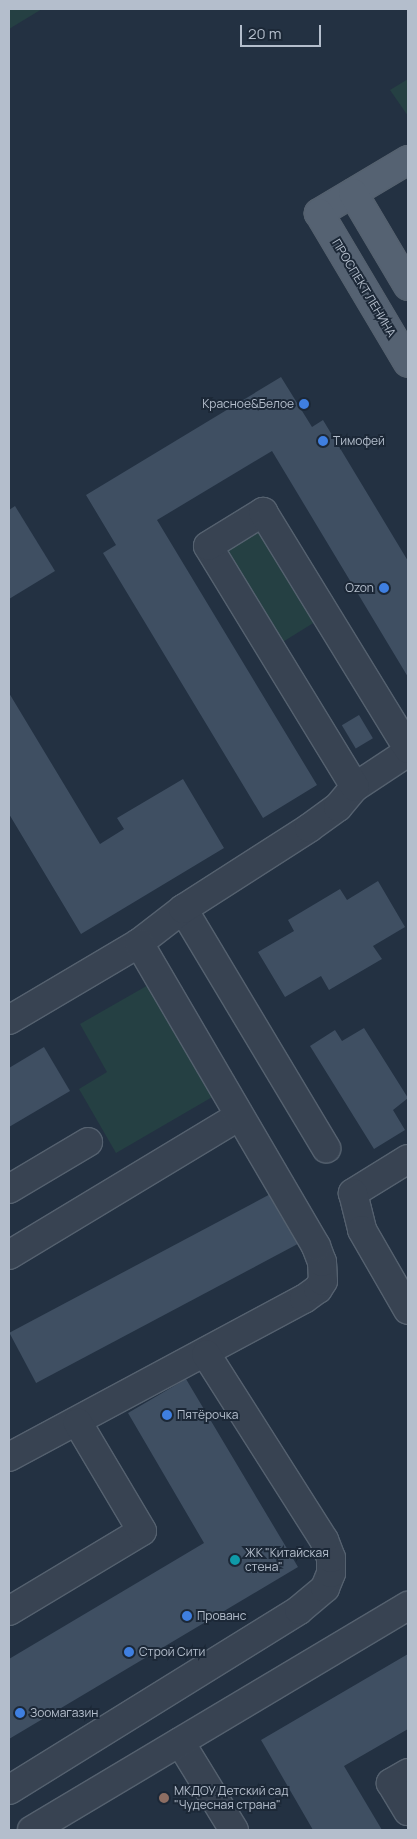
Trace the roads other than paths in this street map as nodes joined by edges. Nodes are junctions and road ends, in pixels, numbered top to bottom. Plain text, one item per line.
1 (408, 160) edge
2 (353, 193) junction
3 (408, 286) edge
4 (408, 363) edge
5 (408, 750) edge
6 (355, 787) junction
7 (183, 909) junction
8 (139, 943) junction
9 (9, 1020) edge
10 (239, 1116) junction
11 (88, 1142) dead end
12 (326, 1148) dead end
13 (408, 1159) edge
14 (9, 1189) edge
15 (9, 1255) edge
16 (408, 1310) edge
17 (206, 1354) junction
18 (78, 1423) junction
19 (9, 1457) edge
20 (408, 1606) edge
21 (9, 1611) edge
22 (180, 1742) junction
23 (408, 1773) edge
24 (9, 1790) edge
25 (408, 1811) edge
26 (32, 1830) edge
27 (234, 1830) edge

1 - 2 main road
2 - 3 main road
2 - 4 main road, ПРОСПЕКТ ЛЕНИНА
5 - 6 lane
5 - 6 lane
6 - 7 lane
7 - 8 lane
7 - 12 lane
8 - 9 lane
8 - 10 lane
10 - 15 lane
10 - 17 lane
11 - 14 lane
13 - 16 lane
17 - 18 lane
17 - 24 lane
18 - 19 lane
18 - 21 lane
20 - 22 lane
22 - 26 lane
22 - 27 lane
23 - 25 lane

